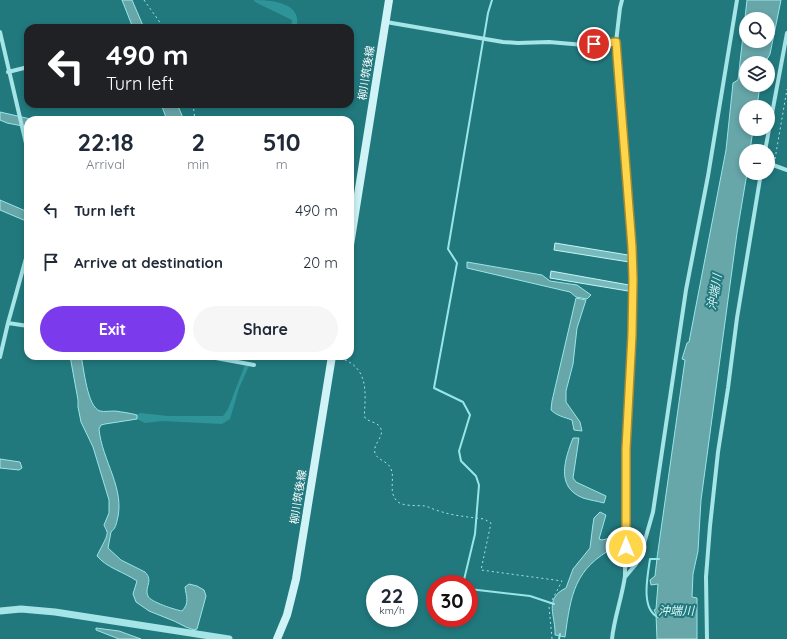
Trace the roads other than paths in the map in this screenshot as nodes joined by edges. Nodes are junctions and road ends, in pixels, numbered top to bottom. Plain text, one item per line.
1 (389, 0) edge
2 (622, 0) edge
3 (737, 0) edge
4 (386, 22) junction
5 (0, 32) edge
6 (787, 33) edge
7 (616, 42) junction
8 (24, 68) edge
9 (8, 72) junction
10 (24, 139) edge
11 (766, 144) edge
12 (775, 165) edge
13 (787, 170) edge
14 (759, 180) edge
15 (354, 222) edge
16 (24, 265) edge
17 (8, 323) junction
18 (24, 325) edge
19 (0, 357) edge
20 (229, 360) edge
21 (333, 360) edge
22 (254, 364) dead end
23 (626, 576) junction
24 (0, 611) edge
25 (229, 639) edge
26 (277, 639) edge
27 (612, 639) edge
28 (708, 639) edge

1 - 4 main road, 柳川筑後線
2 - 7 street
3 - 23 street
4 - 7 street
4 - 15 main road, 柳川筑後線
5 - 9 street
6 - 11 street
7 - 23 street
8 - 9 street
9 - 10 street
12 - 13 street
14 - 28 street
16 - 17 street
17 - 18 street
17 - 19 street
20 - 22 street
21 - 26 main road, 柳川筑後線
23 - 27 street
24 - 25 street

